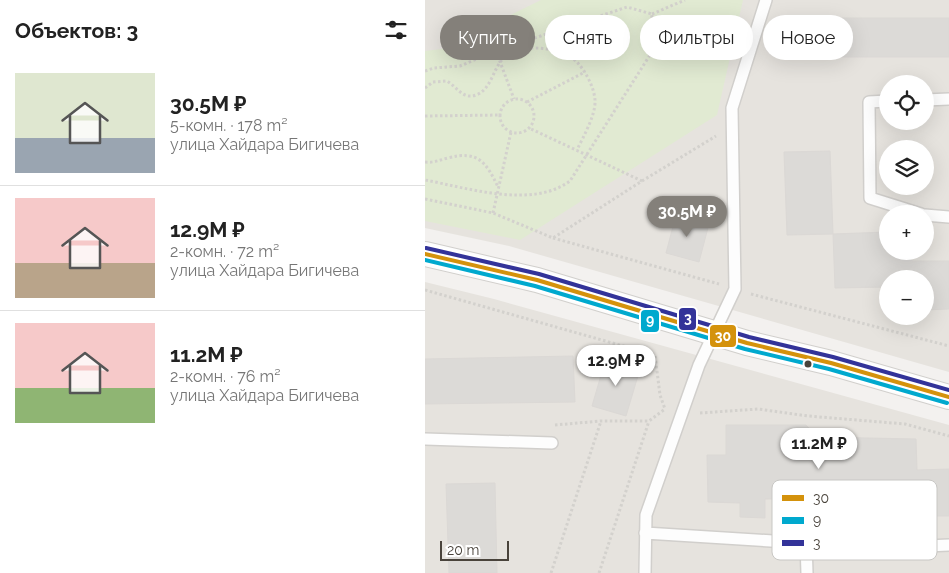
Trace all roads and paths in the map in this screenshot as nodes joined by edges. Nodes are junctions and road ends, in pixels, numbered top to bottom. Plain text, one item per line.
1 (685, 0) edge
2 (766, 0) edge
3 (652, 14) junction
4 (535, 38) edge
5 (474, 60) edge
6 (500, 61) junction
7 (425, 71) edge
8 (585, 72) junction
9 (425, 88) edge
10 (514, 99) junction
11 (949, 99) edge
12 (934, 100) edge
13 (527, 102) junction
14 (879, 102) edge
15 (500, 115) junction
16 (425, 116) edge
17 (732, 126) junction
18 (529, 128) junction
19 (511, 132) junction
20 (577, 150) junction
21 (586, 154) junction
22 (425, 162) edge
23 (425, 180) edge
24 (642, 181) junction
25 (498, 187) junction
26 (497, 193) junction
27 (425, 199) edge
28 (892, 205) edge
29 (493, 213) junction
30 (934, 216) edge
31 (949, 217) edge
32 (425, 254) edge
33 (425, 290) edge
34 (714, 334) junction
35 (949, 397) edge
36 (665, 409) junction
37 (682, 414) junction
38 (601, 421) junction
39 (649, 421) junction
40 (949, 436) edge
41 (425, 440) edge
42 (552, 443) joint
43 (645, 533) junction
44 (772, 541) edge
45 (807, 560) edge
46 (551, 573) edge
47 (599, 573) edge
48 (645, 573) edge
49 (807, 573) edge

1 - 3 path
2 - 17 lane
3 - 4 path
3 - 21 path
5 - 7 path
6 - 8 path
6 - 9 path
6 - 10 path
8 - 13 path
8 - 20 path
10 - 13 path
10 - 15 path
11 - 12 lane
13 - 18 path
14 - 28 lane
15 - 16 path
15 - 19 path
17 - 24 path
17 - 34 lane
18 - 19 path
18 - 20 path
19 - 25 path
20 - 21 path
21 - 24 path
21 - 26 path
22 - 25 path
23 - 26 path
24 - 29 path
25 - 26 path
26 - 29 path
27 - 29 path
30 - 31 lane
32 - 34 street
33 - 36 path
34 - 35 street
34 - 37 lane
36 - 37 path
36 - 39 path
37 - 40 path
37 - 43 lane
38 - 39 path
38 - 42 path
38 - 46 path
39 - 47 path
41 - 42 lane
43 - 44 lane
43 - 48 lane
45 - 49 lane

